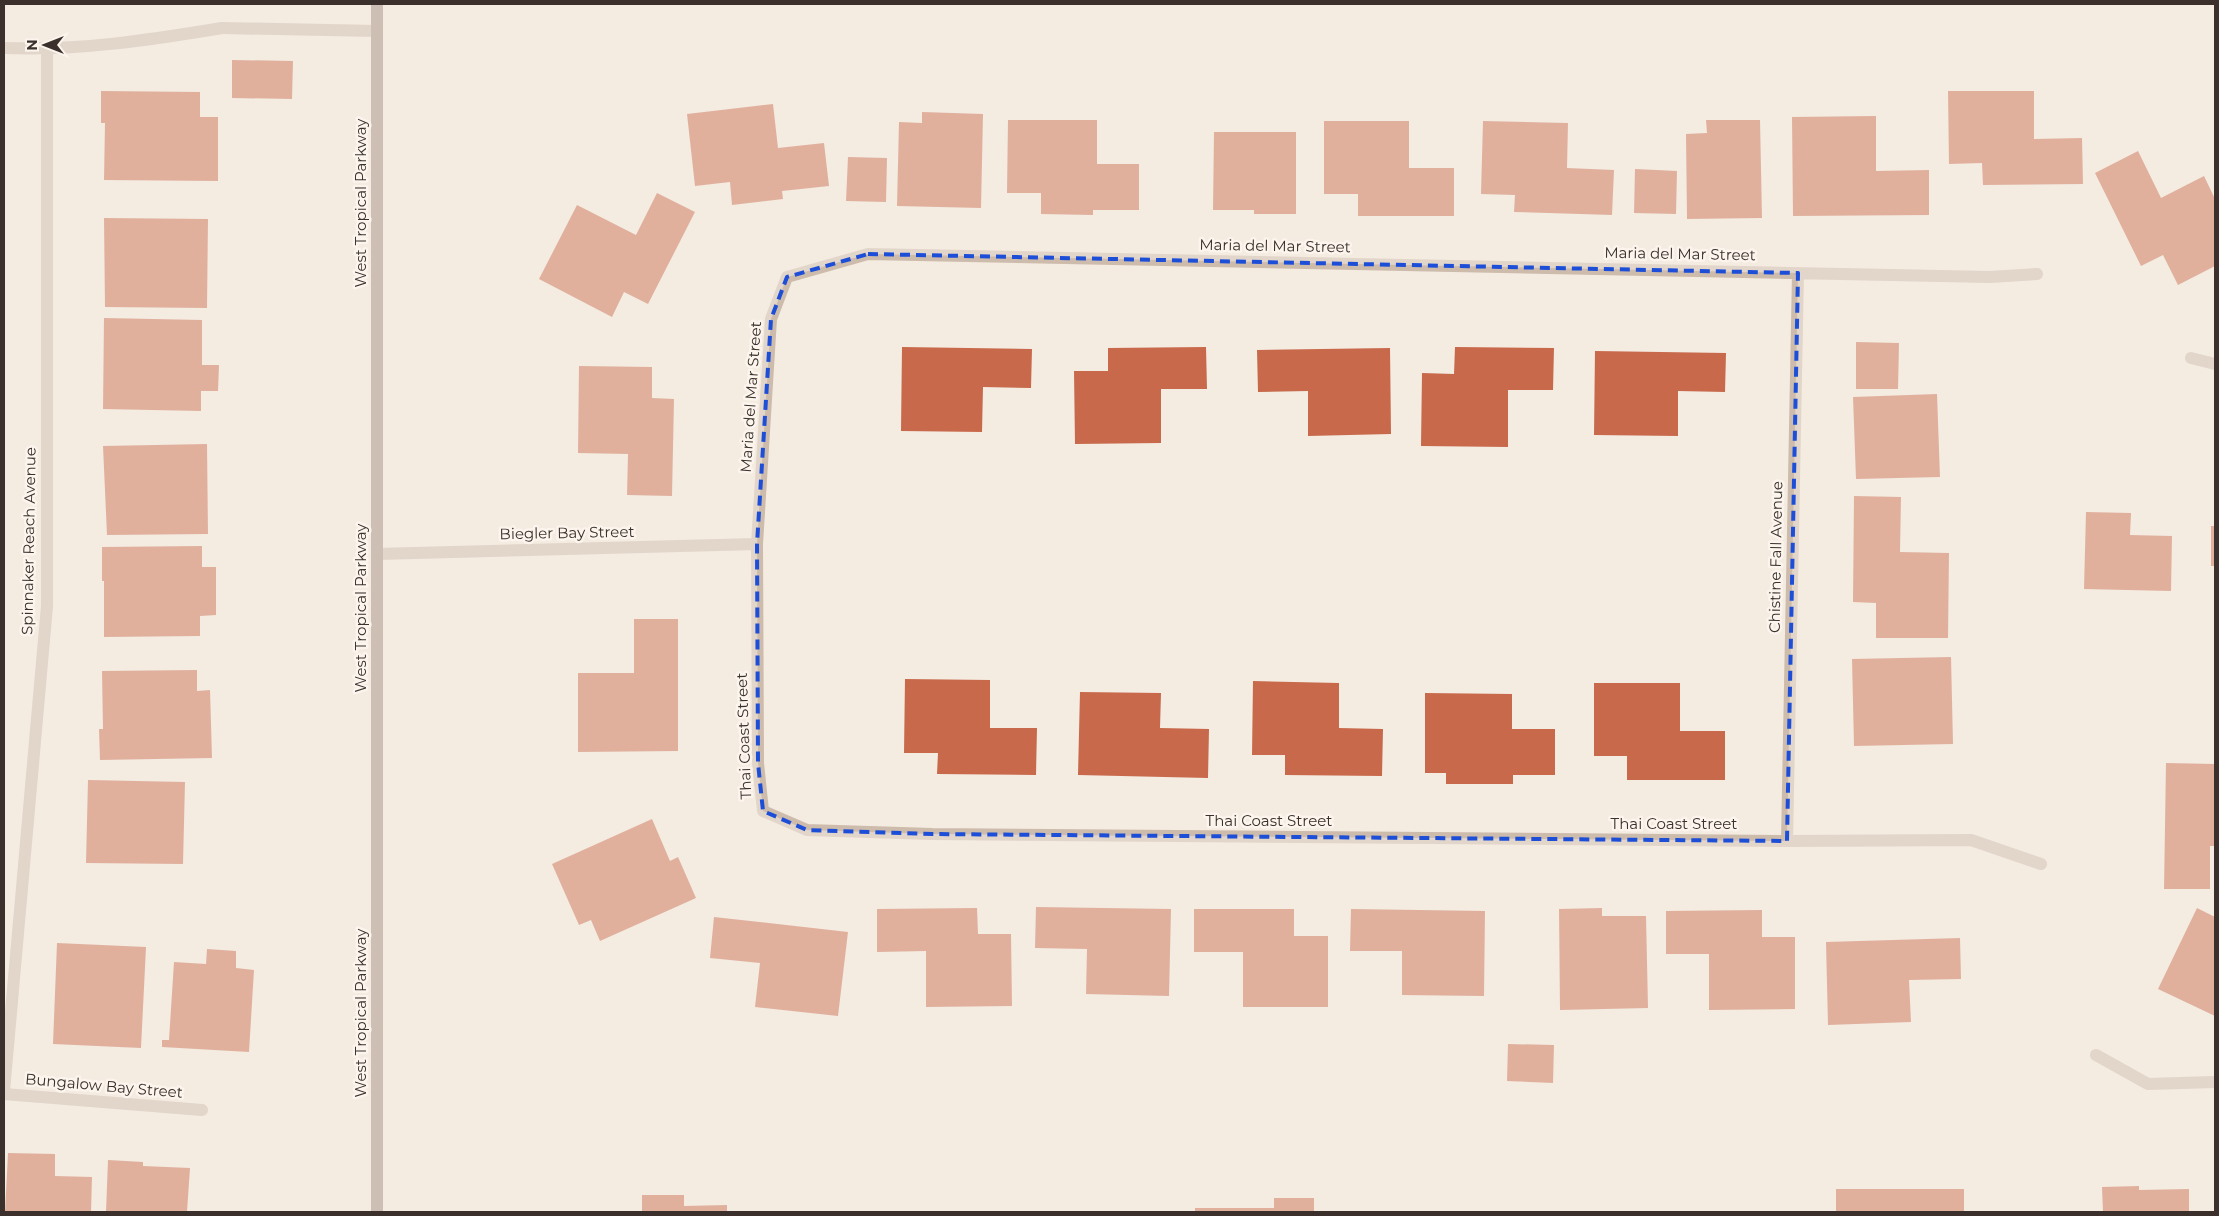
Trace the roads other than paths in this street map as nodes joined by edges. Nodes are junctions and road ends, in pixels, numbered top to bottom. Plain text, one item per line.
1 (376, 4) edge
2 (377, 31) junction
3 (4, 48) edge
4 (46, 50) junction
5 (1798, 273) junction
6 (2037, 274) dead end
7 (2191, 358) dead end
8 (2215, 364) edge
9 (757, 544) junction
10 (377, 554) junction
11 (1787, 841) junction
12 (2041, 864) dead end
13 (2096, 1055) dead end
14 (2215, 1082) edge
15 (4, 1092) edge
16 (202, 1110) dead end
17 (377, 1212) edge

1 - 2 main road, West Tropical Parkway
2 - 4 street
2 - 10 main road, West Tropical Parkway
3 - 4 street
4 - 15 street, Spinnaker Reach Avenue
5 - 6 street, Maria del Mar Street
5 - 9 street, Maria del Mar Street
5 - 11 street, Chistine Fall Avenue
7 - 8 street
9 - 10 street, Biegler Bay Street
9 - 11 street, Thai Coast Street
10 - 17 main road, West Tropical Parkway
11 - 12 street, Thai Coast Street
13 - 14 street
15 - 16 street, Bungalow Bay Street

